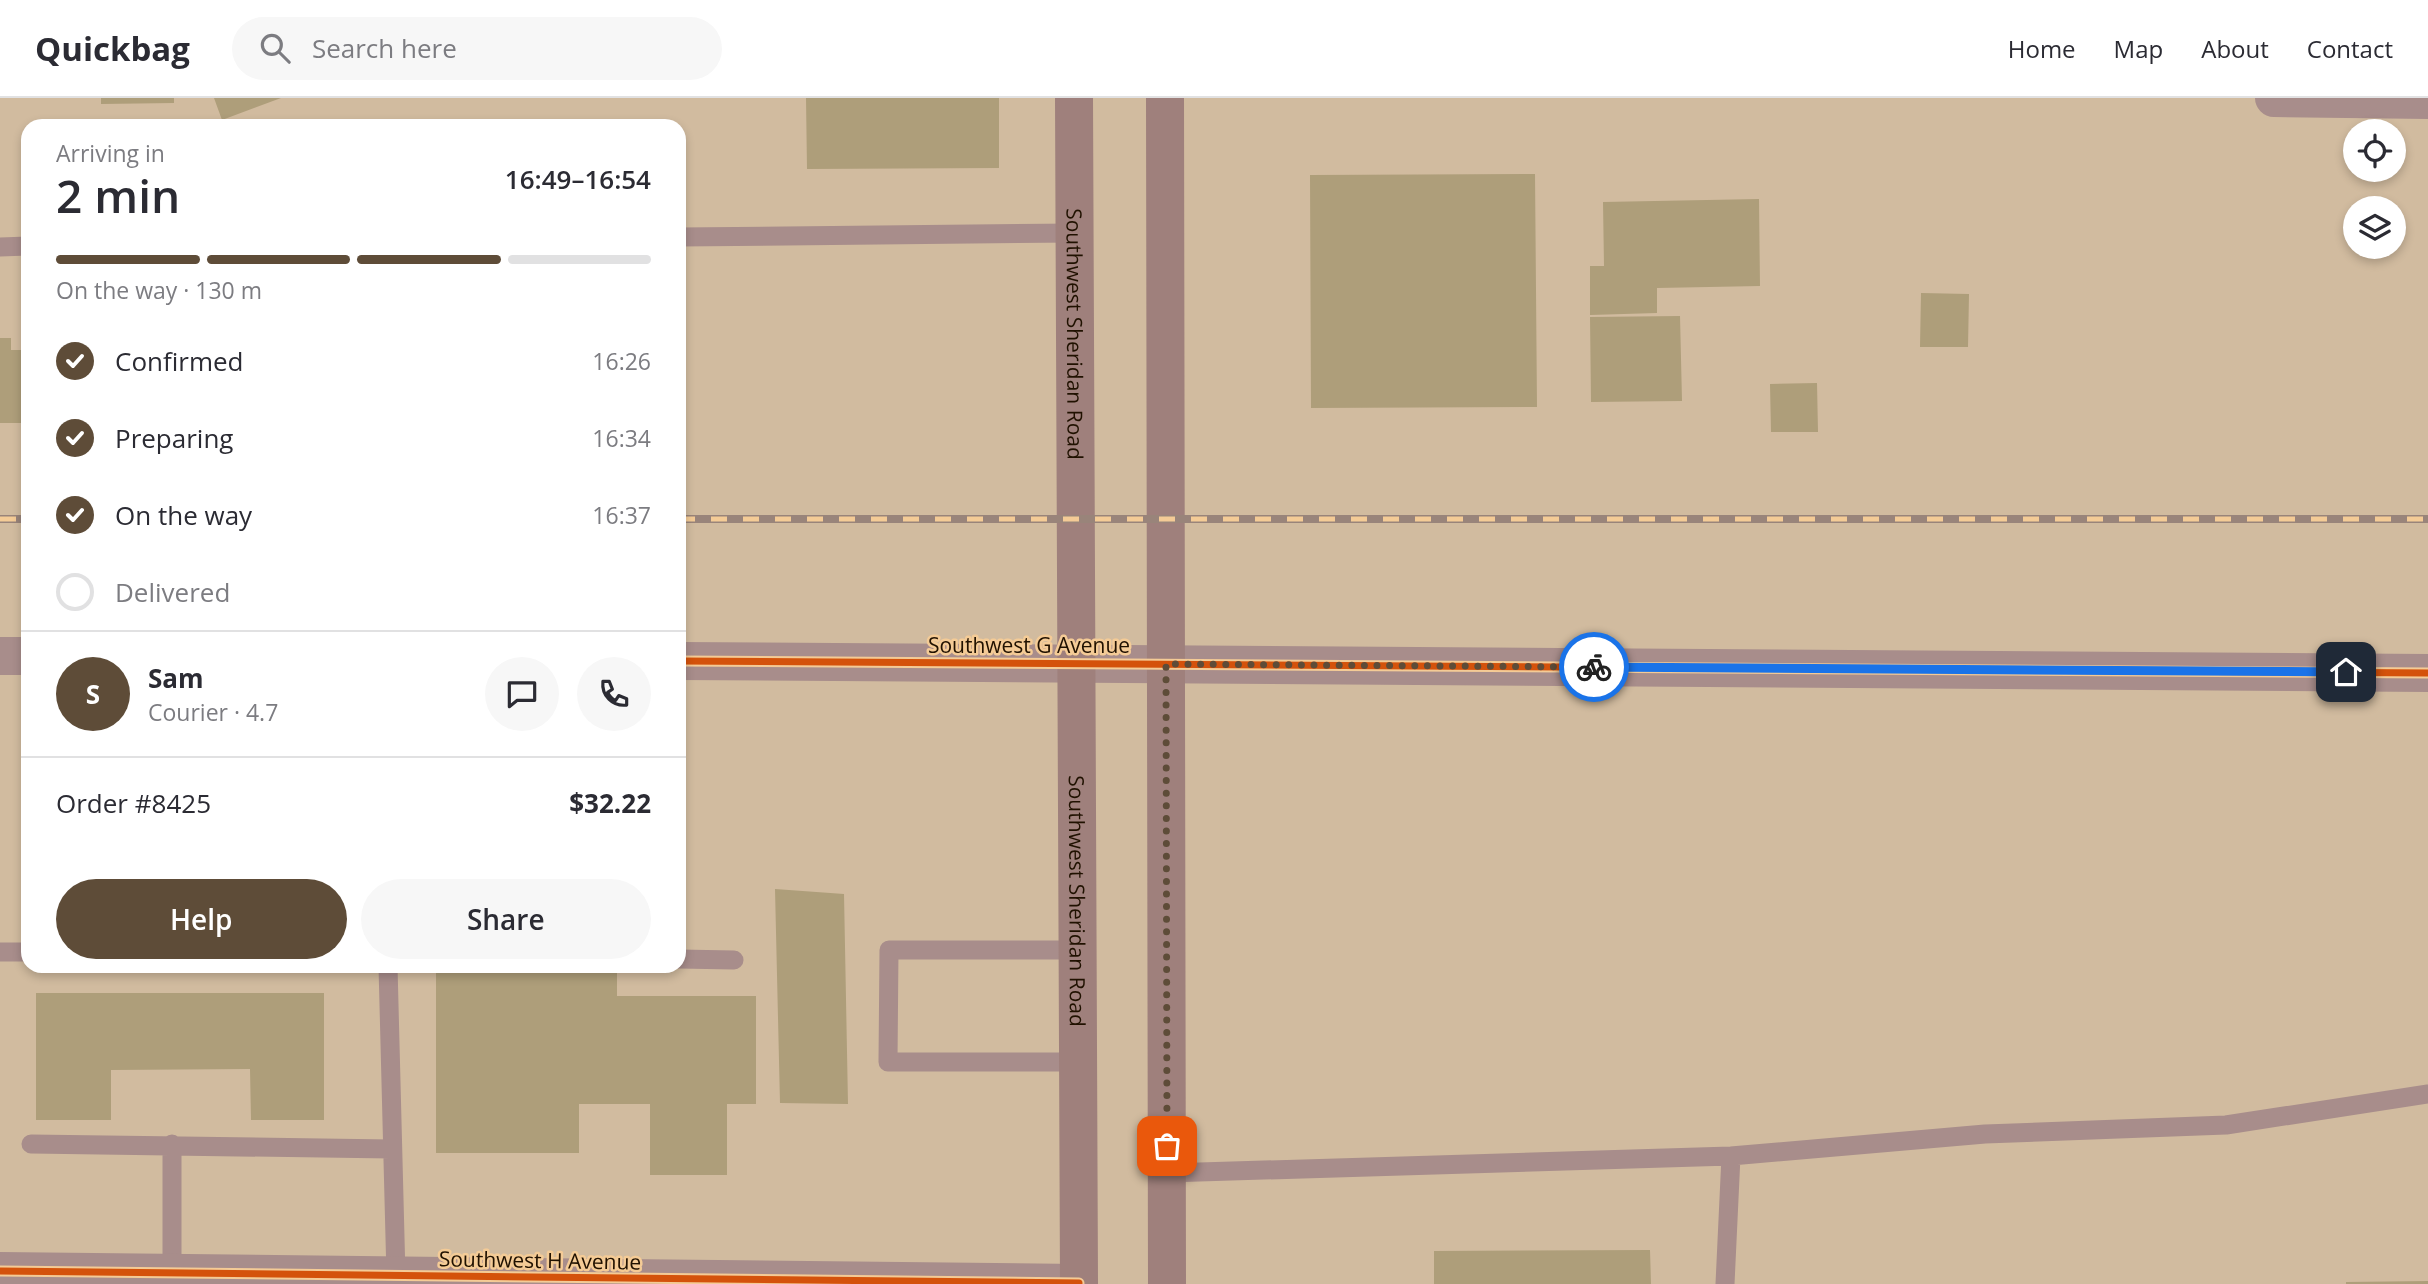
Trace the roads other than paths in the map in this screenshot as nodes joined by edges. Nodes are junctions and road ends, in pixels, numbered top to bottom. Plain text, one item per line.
1 (1074, 98) edge
2 (1165, 98) edge
3 (2274, 98) edge
4 (2428, 100) edge
5 (1075, 233) junction
6 (686, 237) edge
7 (21, 246) edge
8 (0, 247) edge
9 (0, 656) edge
10 (21, 656) edge
11 (686, 660) edge
12 (1077, 663) junction
13 (1166, 664) junction
14 (2428, 673) edge
15 (1078, 950) junction
16 (0, 952) edge
17 (21, 952) edge
18 (686, 959) edge
19 (734, 960) dead end
20 (388, 973) edge
21 (1078, 1062) junction
22 (2428, 1094) edge
23 (31, 1144) dead end
24 (173, 1144) junction
25 (391, 1149) junction
26 (1731, 1156) junction
27 (1167, 1172) junction
28 (0, 1271) edge
29 (173, 1273) junction
30 (396, 1276) junction
31 (1079, 1284) edge
32 (1167, 1284) edge
33 (1725, 1284) edge

1 - 5 main road, Southwest Sheridan Road
2 - 13 main road
3 - 4 street
5 - 6 lane
5 - 12 main road, Southwest Sheridan Road
7 - 8 lane
9 - 10 street
11 - 12 street, Southwest G Avenue
12 - 13 street, Southwest G Avenue
12 - 15 main road, Southwest Sheridan Road
13 - 14 street, Southwest G Avenue
13 - 27 main road
15 - 21 main road, Southwest Sheridan Road
15 - 21 lane
16 - 17 lane
18 - 19 lane
20 - 25 lane
21 - 31 main road, Southwest Sheridan Road
22 - 26 lane
23 - 24 lane
24 - 25 lane
24 - 29 lane
25 - 30 lane
26 - 27 lane
26 - 33 lane
27 - 32 main road
28 - 29 street, Southwest H Avenue
29 - 30 street, Southwest H Avenue
30 - 31 street, Southwest H Avenue

